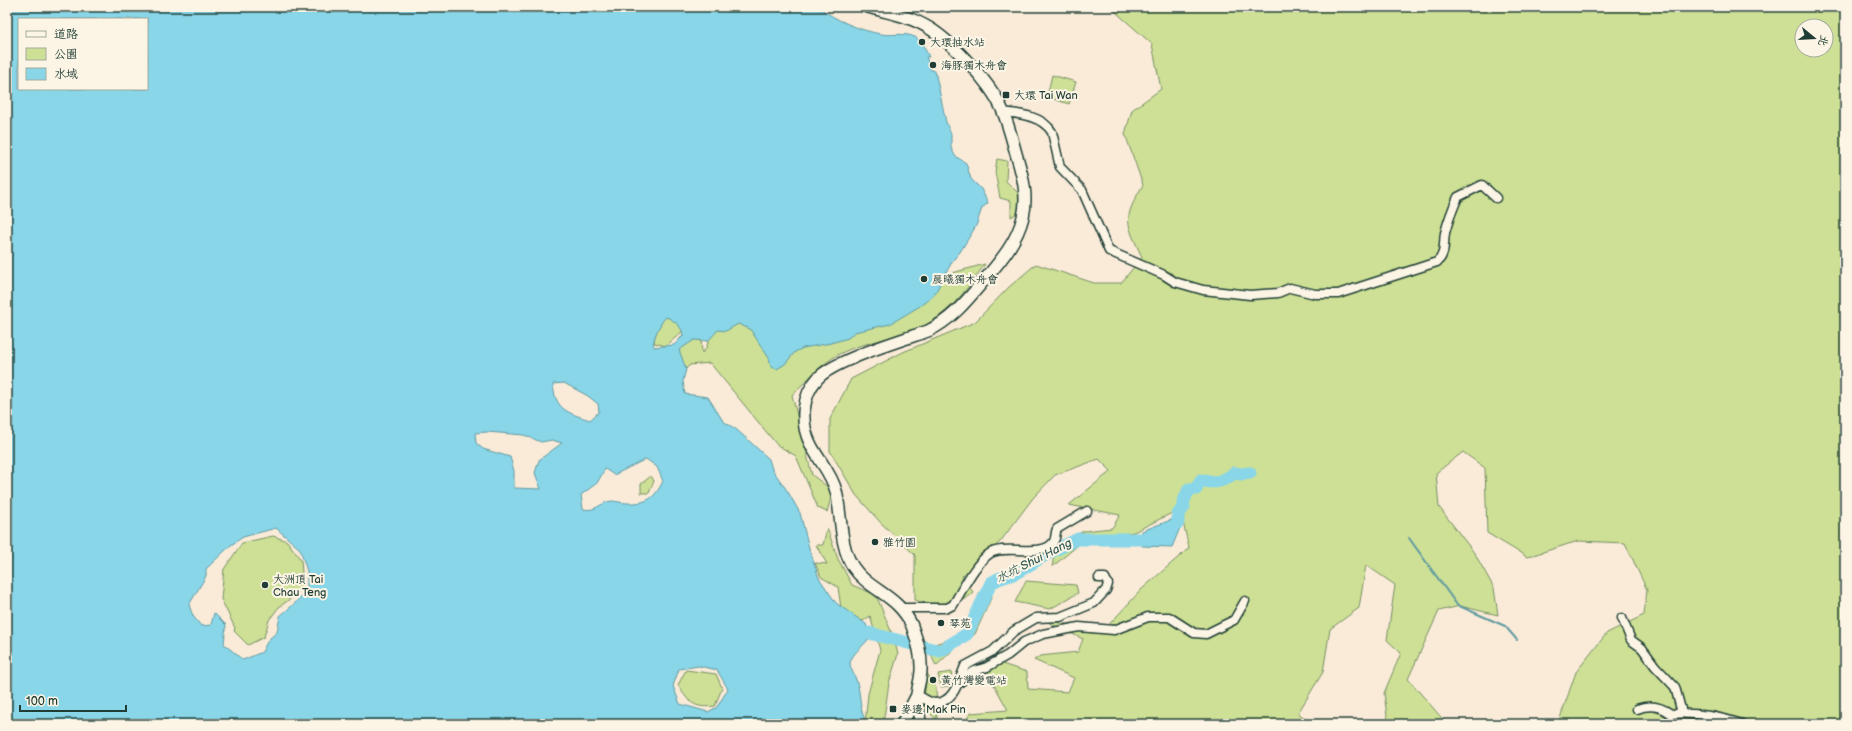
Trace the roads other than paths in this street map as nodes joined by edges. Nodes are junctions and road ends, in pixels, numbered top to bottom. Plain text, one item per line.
1 (868, 7) edge
2 (1003, 112) junction
3 (1496, 198) dead end
4 (1087, 511) dead end
5 (1099, 578) dead end
6 (1245, 600) dead end
7 (900, 608) junction
8 (1622, 618) dead end
9 (958, 684) junction
10 (917, 695) junction
11 (1637, 709) dead end
12 (1682, 713) junction
13 (902, 724) edge
14 (920, 724) edge
15 (1742, 724) edge

1 - 2 main road
2 - 3 street
2 - 7 main road
4 - 7 street
5 - 9 street
6 - 9 street
7 - 10 main road
8 - 12 street
9 - 10 street
10 - 13 main road
10 - 14 main road
11 - 12 street
12 - 15 street

